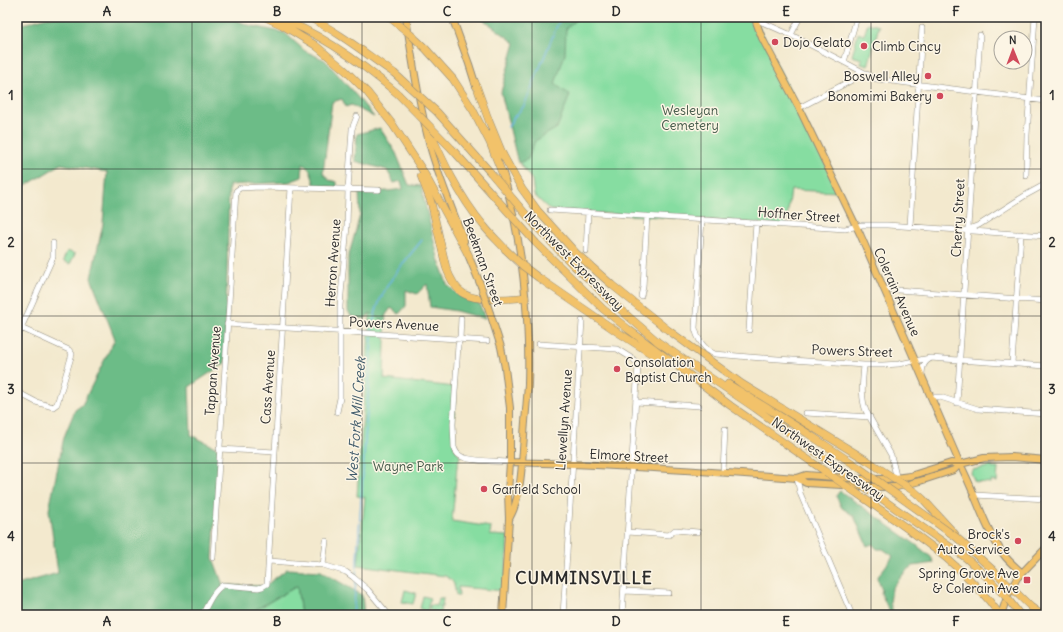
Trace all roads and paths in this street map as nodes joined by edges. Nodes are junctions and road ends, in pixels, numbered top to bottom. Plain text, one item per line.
1 (265, 17) edge
2 (276, 17) edge
3 (308, 17) edge
4 (389, 17) edge
5 (406, 17) edge
6 (452, 17) edge
7 (800, 17) edge
8 (857, 17) edge
9 (1035, 17) edge
10 (754, 18) edge
11 (922, 28) dead end
12 (980, 34) dead end
13 (791, 35) junction
14 (844, 62) junction
15 (861, 72) junction
16 (475, 82) junction
17 (919, 84) junction
18 (977, 92) junction
19 (1029, 99) junction
20 (1046, 101) edge
21 (799, 108) junction
22 (357, 116) dead end
23 (424, 117) junction
24 (414, 159) junction
25 (1026, 176) dead end
26 (504, 178) junction
27 (1046, 184) edge
28 (291, 188) junction
29 (348, 190) junction
30 (380, 190) dead end
31 (550, 210) dead end
32 (588, 212) junction
33 (647, 216) junction
34 (702, 220) junction
35 (756, 223) junction
36 (910, 226) junction
37 (856, 227) junction
38 (968, 230) junction
39 (1021, 234) junction
40 (1046, 236) edge
41 (53, 243) dead end
42 (586, 250) dead end
43 (469, 256) junction
44 (884, 289) junction
45 (965, 295) junction
46 (641, 296) dead end
47 (525, 297) junction
48 (1016, 298) junction
49 (1046, 301) edge
50 (461, 318) dead end
51 (582, 321) dead end
52 (228, 324) junction
53 (21, 328) junction
54 (283, 328) junction
55 (749, 330) dead end
56 (341, 332) junction
57 (17, 337) edge
58 (460, 339) junction
59 (486, 341) dead end
60 (539, 344) dead end
61 (580, 346) junction
62 (935, 358) junction
63 (960, 360) junction
64 (915, 361) junction
65 (1012, 363) junction
66 (864, 365) junction
67 (1046, 366) edge
68 (699, 370) junction
69 (922, 377) junction
70 (17, 392) edge
71 (931, 397) junction
72 (636, 402) junction
73 (957, 403) junction
74 (699, 406) dead end
75 (731, 406) junction
76 (778, 406) junction
77 (337, 412) dead end
78 (806, 413) dead end
79 (1046, 414) edge
80 (870, 417) junction
81 (725, 429) dead end
82 (219, 449) junction
83 (275, 452) junction
84 (844, 458) junction
85 (1046, 460) edge
86 (510, 462) junction
87 (522, 462) junction
88 (572, 464) junction
89 (960, 464) junction
90 (632, 467) junction
91 (723, 473) junction
92 (797, 478) junction
93 (896, 478) junction
94 (898, 486) junction
95 (975, 495) junction
96 (1046, 498) edge
97 (509, 519) junction
98 (628, 532) junction
99 (698, 532) dead end
100 (326, 541) dead end
101 (1046, 548) edge
102 (213, 558) dead end
103 (269, 561) junction
104 (323, 565) junction
105 (1022, 573) junction
106 (987, 577) junction
107 (624, 591) junction
108 (669, 593) dead end
109 (202, 615) edge
110 (389, 615) edge
111 (503, 615) edge
112 (563, 615) edge
113 (622, 615) edge
114 (852, 615) edge
115 (1000, 615) edge
116 (1020, 615) edge
117 (1042, 615) edge

1 - 24 highway
2 - 75 highway, Northwest Expressway, bridge
3 - 68 highway, Northwest Expressway, bridge
4 - 26 highway, bridge
5 - 23 main road, Beekman Street
6 - 16 main road, Beekman Street
7 - 13 street
8 - 14 street
9 - 19 street
10 - 13 street
10 - 21 main road, Colerain Avenue
11 - 17 street
12 - 18 street, Cherry Street
13 - 14 street
14 - 15 street
15 - 17 street
15 - 21 street
16 - 26 main road, Beekman Street
16 - 76 highway
17 - 18 street
17 - 36 street
18 - 19 street
18 - 38 street, Cherry Street
19 - 20 street
19 - 25 street
21 - 37 main road, Colerain Avenue
22 - 29 street, Herron Avenue
23 - 43 main road, Beekman Street
23 - 75 highway, bridge
24 - 43 highway
24 - 47 highway
26 - 47 main road, Beekman Street
27 - 38 street
28 - 29 street
28 - 52 street, Tappan Avenue
28 - 54 street, Cass Avenue
29 - 30 street
29 - 56 street, Herron Avenue
31 - 32 street, Hoffner Street
32 - 33 street, Hoffner Street
32 - 42 street
33 - 34 street, Hoffner Street
33 - 46 street
34 - 35 street, Hoffner Street
34 - 66 street, Powers Street
35 - 37 street, Hoffner Street
35 - 55 street
36 - 37 street, Hoffner Street
36 - 38 street, Hoffner Street
37 - 44 main road, Colerain Avenue
38 - 39 street, Hoffner Street
38 - 45 street, Cherry Street
39 - 40 street, Hoffner Street
39 - 48 street
41 - 53 street
43 - 86 main road, Beekman Street, bridge
44 - 45 street
44 - 64 main road, Colerain Avenue
45 - 48 street
45 - 63 street, Cherry Street
47 - 87 main road, Beekman Street
48 - 49 street
48 - 65 street
50 - 58 street
51 - 61 street, Llewellyn Avenue
52 - 54 street, Powers Avenue
52 - 82 street, Tappan Avenue
53 - 57 street
53 - 70 street
54 - 56 street, Powers Avenue
54 - 83 street, Cass Avenue
56 - 58 street, Powers Avenue
56 - 77 street, Herron Avenue
58 - 59 street, Powers Avenue
58 - 86 street, Elmore Street
60 - 61 street
61 - 72 street
61 - 88 street, Llewellyn Avenue
62 - 63 street, Powers Street
62 - 64 street, Powers Street
62 - 69 street
63 - 65 street, Powers Street
63 - 73 street, Cherry Street
64 - 66 street, Powers Street
64 - 69 main road, Colerain Avenue
65 - 67 street, Powers Street
66 - 80 street
68 - 84 highway
68 - 106 highway, Northwest Expressway, bridge
69 - 71 main road, Colerain Avenue
71 - 73 street
71 - 89 main road, Colerain Avenue
72 - 74 street
72 - 90 street
73 - 79 street
75 - 115 highway, Northwest Expressway, bridge
76 - 84 highway
76 - 106 highway, bridge
78 - 80 street
80 - 93 street
81 - 91 street
82 - 83 street
82 - 102 street, Tappan Avenue
83 - 103 street, Cass Avenue
84 - 117 highway, bridge
85 - 89 main road, Elmore Street
86 - 87 main road, Elmore Street
86 - 97 main road, Beekman Street
87 - 88 main road, Elmore Street
87 - 97 main road, Beekman Street
88 - 90 main road, Elmore Street
88 - 112 street, Llewellyn Avenue
89 - 93 main road, Elmore Street
89 - 94 main road, Elmore Street
89 - 95 main road, Colerain Avenue
90 - 91 main road, Elmore Street
90 - 98 street
91 - 92 main road, Elmore Street
92 - 93 main road, Elmore Street
92 - 94 main road, Elmore Street
92 - 114 street
93 - 94 street
95 - 96 street
95 - 105 main road, Colerain Avenue
97 - 111 main road, Beekman Street
98 - 99 street
98 - 107 street
100 - 104 street
101 - 105 main road
103 - 104 street
103 - 109 street, Cass Avenue
104 - 110 street
105 - 115 main road
106 - 116 highway, Northwest Expressway, bridge
107 - 108 street
107 - 113 street

